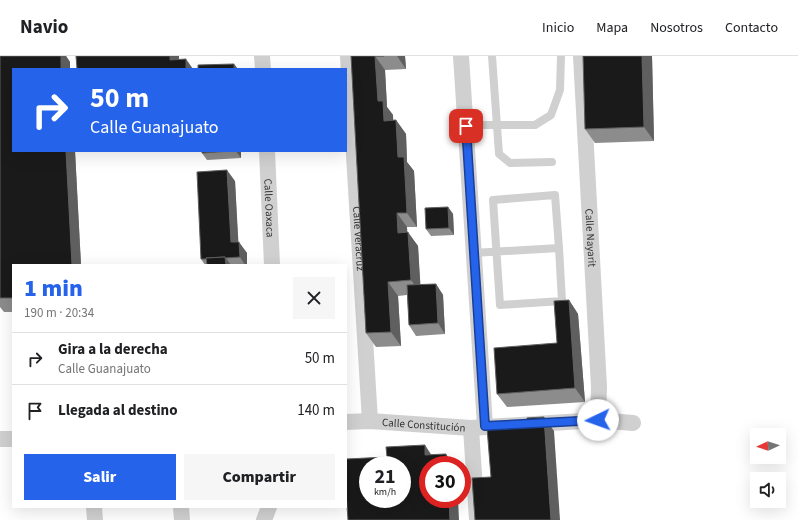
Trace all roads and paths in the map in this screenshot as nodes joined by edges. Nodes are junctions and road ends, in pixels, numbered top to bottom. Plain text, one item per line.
1 (262, 56) edge
2 (348, 56) edge
3 (461, 56) edge
4 (492, 56) edge
5 (561, 56) edge
6 (581, 56) edge
7 (262, 68) edge
8 (496, 125) junction
9 (466, 126) junction
10 (267, 152) edge
11 (552, 162) dead end
12 (559, 248) junction
13 (496, 252) junction
14 (473, 253) junction
15 (272, 264) edge
16 (598, 420) junction
17 (370, 421) junction
18 (347, 422) edge
19 (633, 423) dead end
20 (478, 427) junction
21 (12, 439) edge
22 (0, 440) edge
23 (94, 508) edge
24 (181, 508) edge
25 (269, 508) edge
26 (95, 520) edge
27 (182, 520) edge
28 (264, 520) edge
29 (477, 520) edge

1 - 7 street
2 - 17 street, Calle Veracruz
3 - 9 street
4 - 8 lane
5 - 8 lane
6 - 16 street, Calle Nayarit
8 - 9 lane
8 - 11 lane
9 - 14 street
10 - 15 street, Calle Oaxaca
12 - 13 lane
12 - 13 lane
12 - 13 lane
13 - 14 lane
14 - 20 street
16 - 19 street, Calle Constitución
16 - 20 street, Calle Constitución
17 - 18 street, Calle Constitución
17 - 20 street, Calle Constitución
20 - 29 street
21 - 22 street
23 - 26 street
24 - 27 street
25 - 28 street

